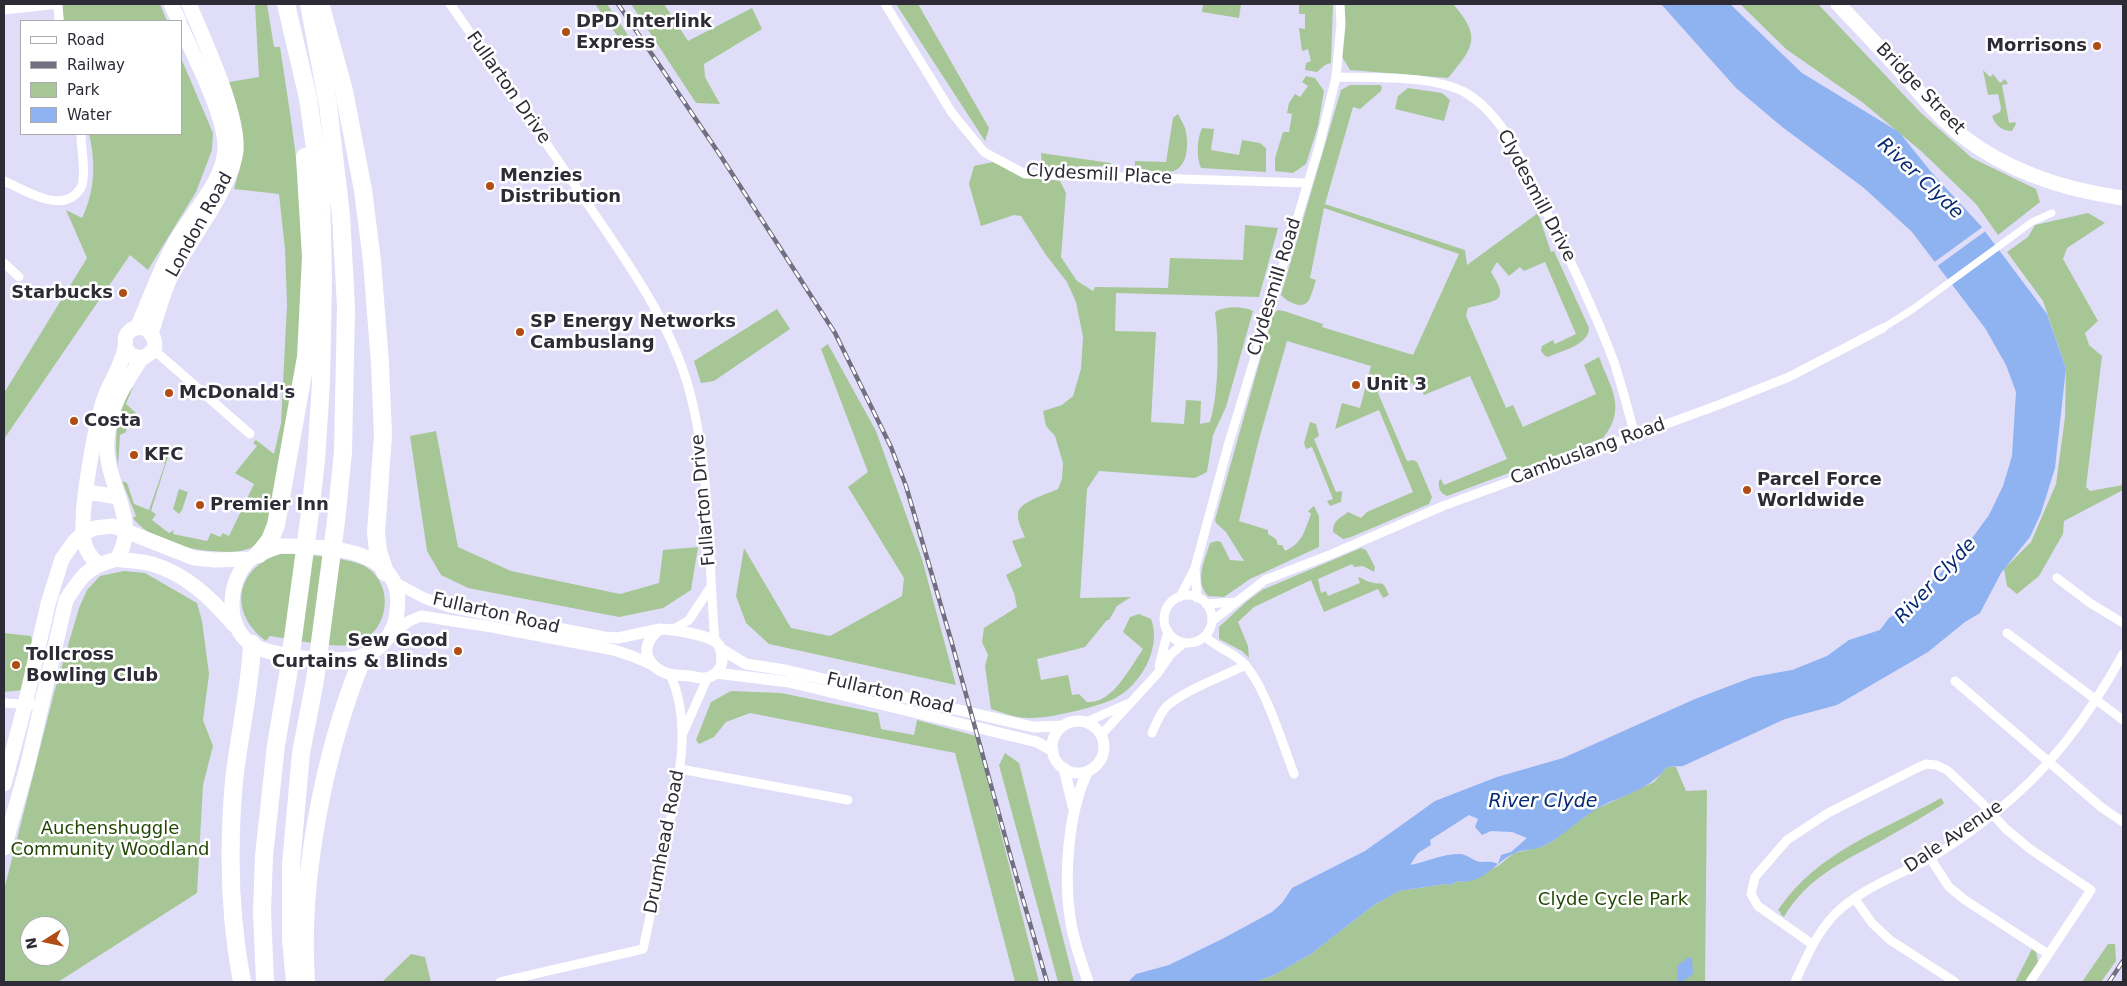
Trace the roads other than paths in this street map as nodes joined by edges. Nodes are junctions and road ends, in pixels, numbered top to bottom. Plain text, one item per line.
1 (58, 4) edge
2 (171, 4) edge
3 (189, 4) edge
4 (310, 4) edge
5 (320, 4) edge
6 (450, 4) edge
7 (885, 4) edge
8 (1340, 4) edge
9 (1838, 4) edge
10 (286, 5) edge
11 (4, 10) edge
12 (59, 20) edge
13 (179, 20) edge
14 (182, 29) edge
15 (1336, 78) junction
16 (81, 135) edge
17 (4, 181) edge
18 (1307, 183) junction
19 (2123, 198) edge
20 (2052, 213) dead end
21 (4, 263) edge
22 (19, 278) dead end
23 (1883, 328) joint
24 (144, 330) junction
25 (125, 348) junction
26 (154, 350) junction
27 (141, 359) junction
28 (250, 434) dead end
29 (1635, 435) junction
30 (86, 496) junction
31 (118, 497) junction
32 (127, 530) junction
33 (83, 533) junction
34 (255, 556) junction
35 (117, 559) junction
36 (98, 564) junction
37 (1195, 568) junction
38 (390, 577) junction
39 (2057, 578) dead end
40 (710, 587) junction
41 (1180, 598) junction
42 (1197, 598) junction
43 (1236, 602) junction
44 (1206, 604) junction
45 (1212, 621) junction
46 (2123, 623) edge
47 (237, 628) junction
48 (674, 629) junction
49 (660, 630) junction
50 (1168, 631) junction
51 (2007, 633) dead end
52 (391, 634) junction
53 (1205, 636) junction
54 (1184, 643) junction
55 (252, 644) junction
56 (718, 645) junction
57 (2123, 654) edge
58 (363, 657) junction
59 (653, 665) junction
60 (1246, 665) junction
61 (670, 674) junction
62 (1157, 674) junction
63 (711, 676) junction
64 (1955, 681) dead end
65 (2097, 701) junction
66 (1132, 702) junction
67 (4, 703) edge
68 (33, 705) junction
69 (2123, 720) edge
70 (1086, 722) junction
71 (1063, 726) junction
72 (1152, 733) dead end
73 (682, 735) junction
74 (1101, 735) junction
75 (1053, 751) junction
76 (2050, 762) junction
77 (1064, 768) junction
78 (680, 769) junction
79 (1088, 771) junction
80 (1294, 774) dead end
81 (4, 784) edge
82 (848, 800) dead end
83 (1074, 813) junction
84 (1993, 815) junction
85 (2123, 822) edge
86 (4, 848) edge
87 (1930, 858) junction
88 (1855, 899) junction
89 (1812, 944) junction
90 (2048, 954) junction
91 (242, 982) edge
92 (265, 982) edge
93 (295, 982) edge
94 (306, 982) edge
95 (500, 982) edge
96 (1088, 982) edge
97 (1795, 982) edge
98 (1955, 982) edge
99 (2030, 982) edge

1 - 11 street
1 - 12 street
2 - 13 main road
3 - 24 main road, London Road
4 - 93 highway
5 - 38 highway
6 - 40 street, Fullarton Drive
7 - 18 street, Clydesmill Place
8 - 15 street, Clydesmill Road
9 - 19 main road, Bridge Street
10 - 34 highway
10 - 92 highway
14 - 24 main road, London Road
15 - 18 street, Clydesmill Road
15 - 29 street, Clydesmill Drive
16 - 17 street
18 - 37 street, Clydesmill Road
20 - 23 street, Cambuslang Road
21 - 22 street
23 - 29 street, Cambuslang Road
24 - 25 main road, London Road
24 - 26 main road, London Road
25 - 27 main road
25 - 30 main road, London Road
26 - 27 main road
26 - 28 street
27 - 31 main road
29 - 43 street, Cambuslang Road
30 - 31 main road
30 - 33 main road, London Road
31 - 32 main road
32 - 33 main road, Fullarton Road
32 - 34 main road, Fullarton Road
32 - 35 main road
33 - 36 main road, London Road
33 - 68 main road
34 - 38 main road, Fullarton Road
34 - 47 main road
35 - 36 main road
35 - 47 main road, Fullarton Road
36 - 68 main road
37 - 41 street, Clydesmill Road
37 - 42 street, Clydesmill Road
38 - 49 street, Fullarton Road
38 - 52 main road
39 - 46 street
40 - 48 street
40 - 56 street, Fullarton Drive
41 - 42 street
41 - 50 street
42 - 44 street
43 - 44 street
43 - 45 street, Cambuslang Road
44 - 45 street
45 - 53 street
47 - 55 main road, Fullarton Road
48 - 49 street, Fullarton Road
48 - 56 street, Fullarton Road
49 - 59 street
50 - 54 street
50 - 62 street
51 - 65 street
52 - 58 main road, Fullarton Road
52 - 59 street, Fullarton Road
53 - 54 street
53 - 60 street
54 - 62 street
55 - 58 main road, Fullarton Road
55 - 91 highway
56 - 63 street
56 - 71 street, Fullarton Road
57 - 65 street, Dale Avenue
58 - 94 highway
59 - 61 street, Fullarton Road
60 - 72 street
60 - 80 street
61 - 63 street, Fullarton Road
61 - 73 street
62 - 66 street
63 - 73 street
63 - 75 street, Fullarton Road
64 - 76 street
65 - 69 street
65 - 76 street, Dale Avenue
66 - 70 street
66 - 74 street
67 - 68 street
68 - 81 main road
68 - 86 main road
70 - 71 street
70 - 74 street
71 - 75 street
73 - 78 street, Drumhead Road
74 - 79 street
75 - 77 street
76 - 84 street, Dale Avenue
76 - 85 street
77 - 79 street
77 - 83 street
78 - 82 street
78 - 95 street, Drumhead Road
79 - 83 street
83 - 96 street
84 - 87 street, Dale Avenue
84 - 89 street
84 - 90 street
87 - 88 street, Dale Avenue
87 - 90 street
88 - 89 street, Dale Avenue
88 - 98 street
89 - 97 street, Dale Avenue
90 - 99 street

